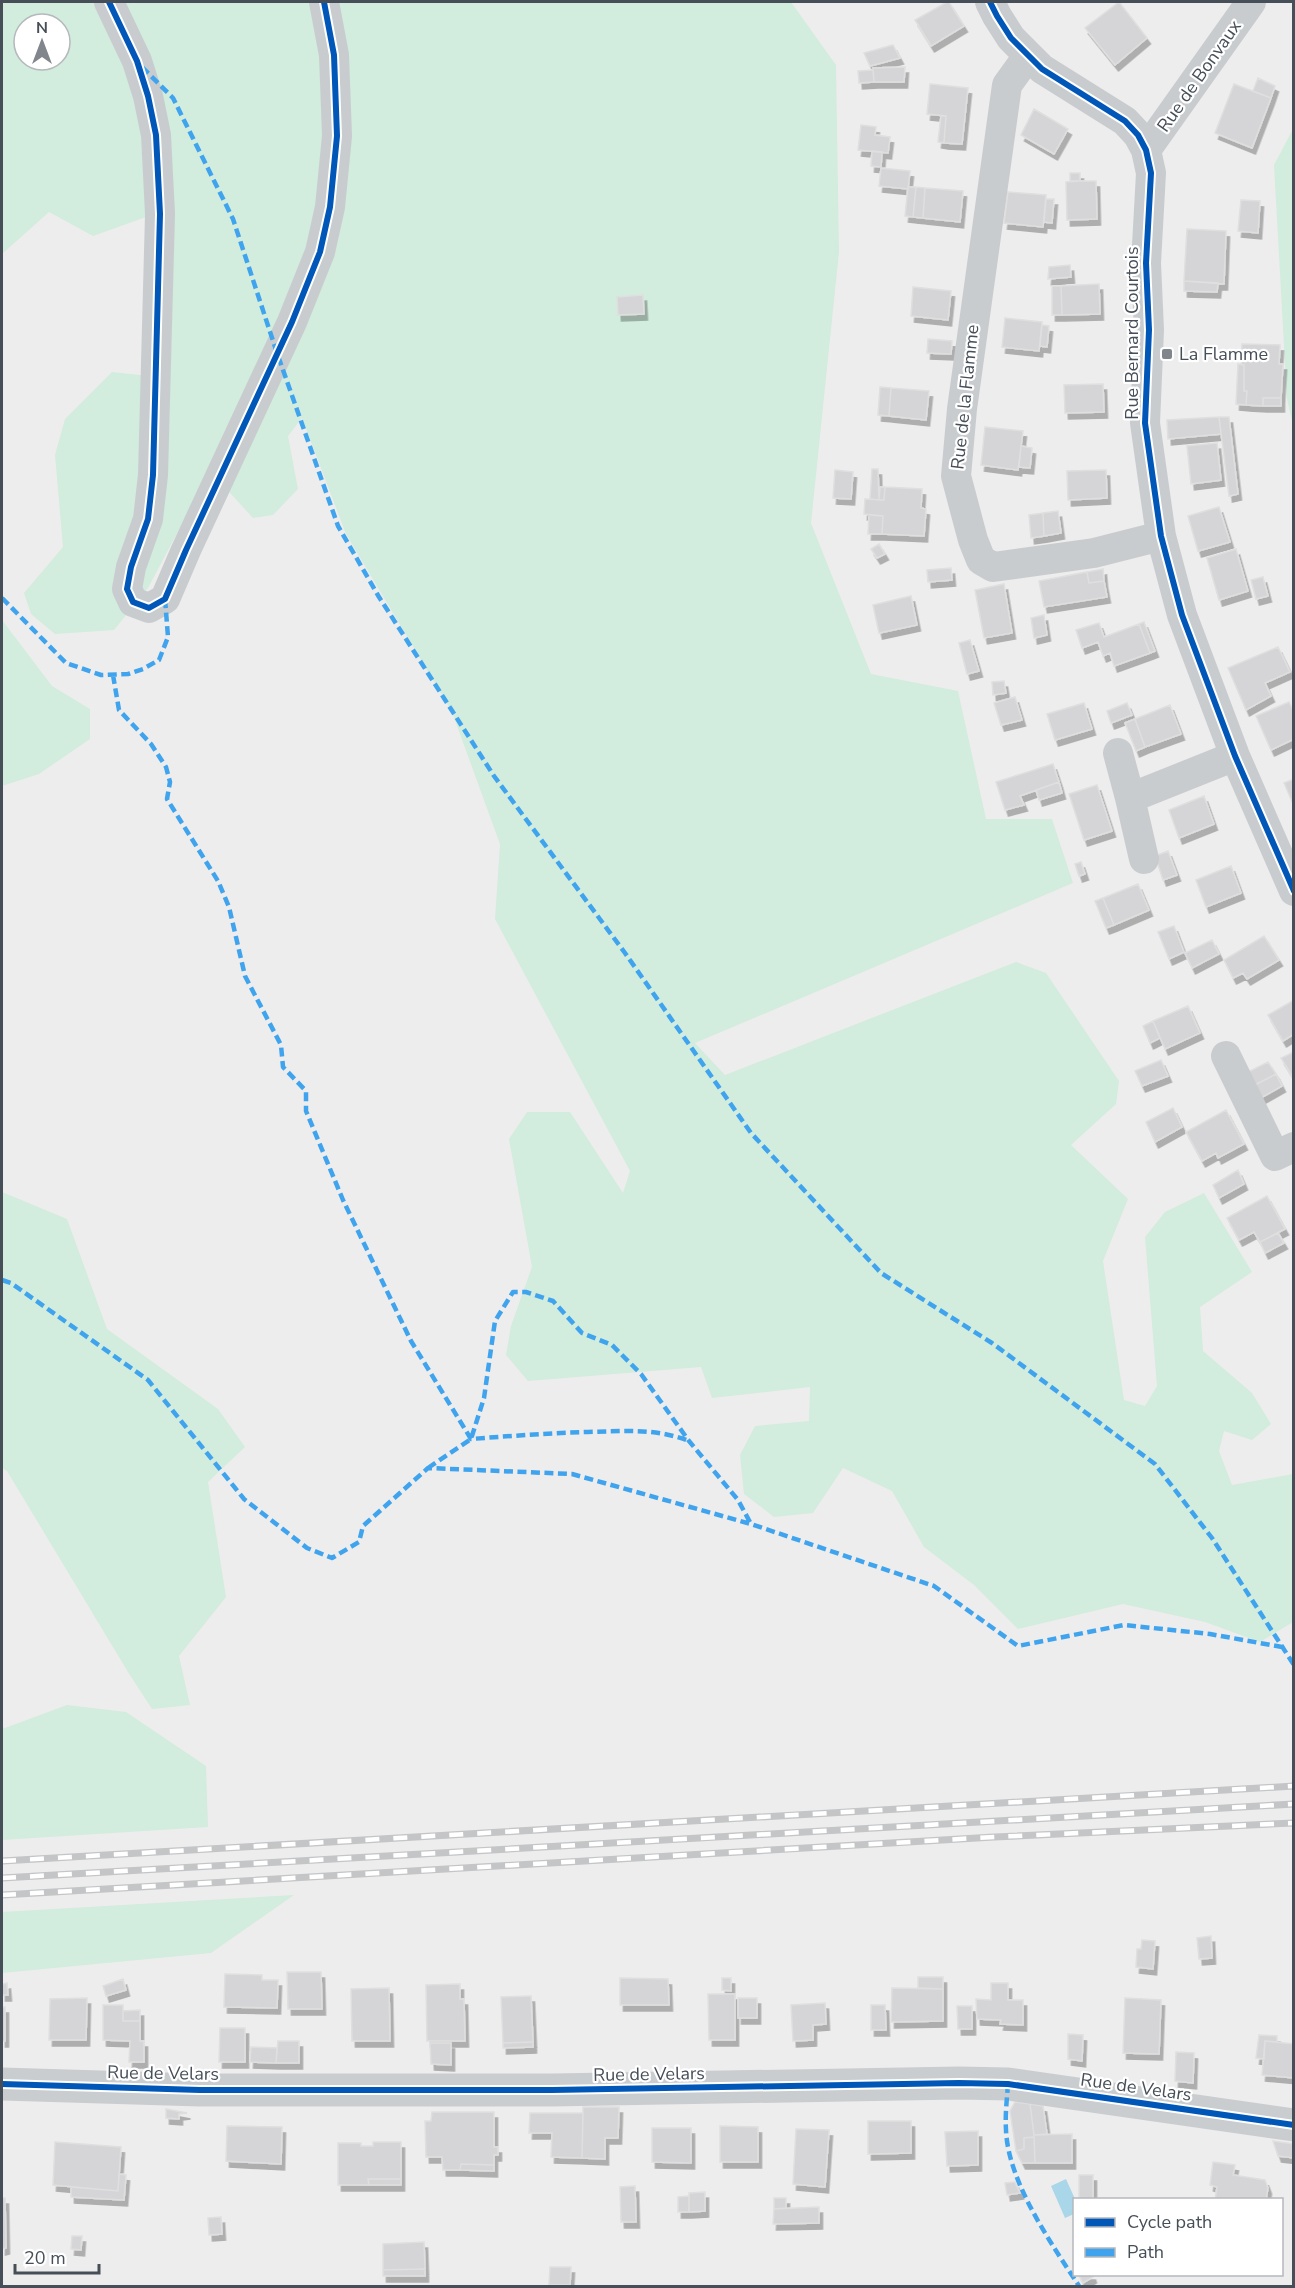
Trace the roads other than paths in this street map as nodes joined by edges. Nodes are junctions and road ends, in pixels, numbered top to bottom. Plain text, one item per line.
1 (109, 2) edge
2 (324, 2) edge
3 (990, 2) edge
4 (1251, 2) edge
5 (1028, 56) junction
6 (1146, 150) junction
7 (1161, 536) junction
8 (1118, 753) dead end
9 (1235, 756) junction
10 (1130, 798) junction
11 (1144, 859) dead end
12 (1293, 891) edge
13 (1226, 1056) dead end
14 (1293, 1147) edge
15 (2, 2084) edge
16 (1293, 2125) edge

1 - 2 street
3 - 5 street, Rue Bernard Courtois
4 - 6 street, Rue de Bonvaux
5 - 6 street, Rue Bernard Courtois
5 - 7 street, Rue de la Flamme
6 - 7 street, Rue Bernard Courtois
7 - 9 street, Rue Bernard Courtois
8 - 10 street
9 - 10 street
9 - 12 street, Rue Bernard Courtois
10 - 11 street
13 - 14 street
15 - 16 main road, Rue de Velars

